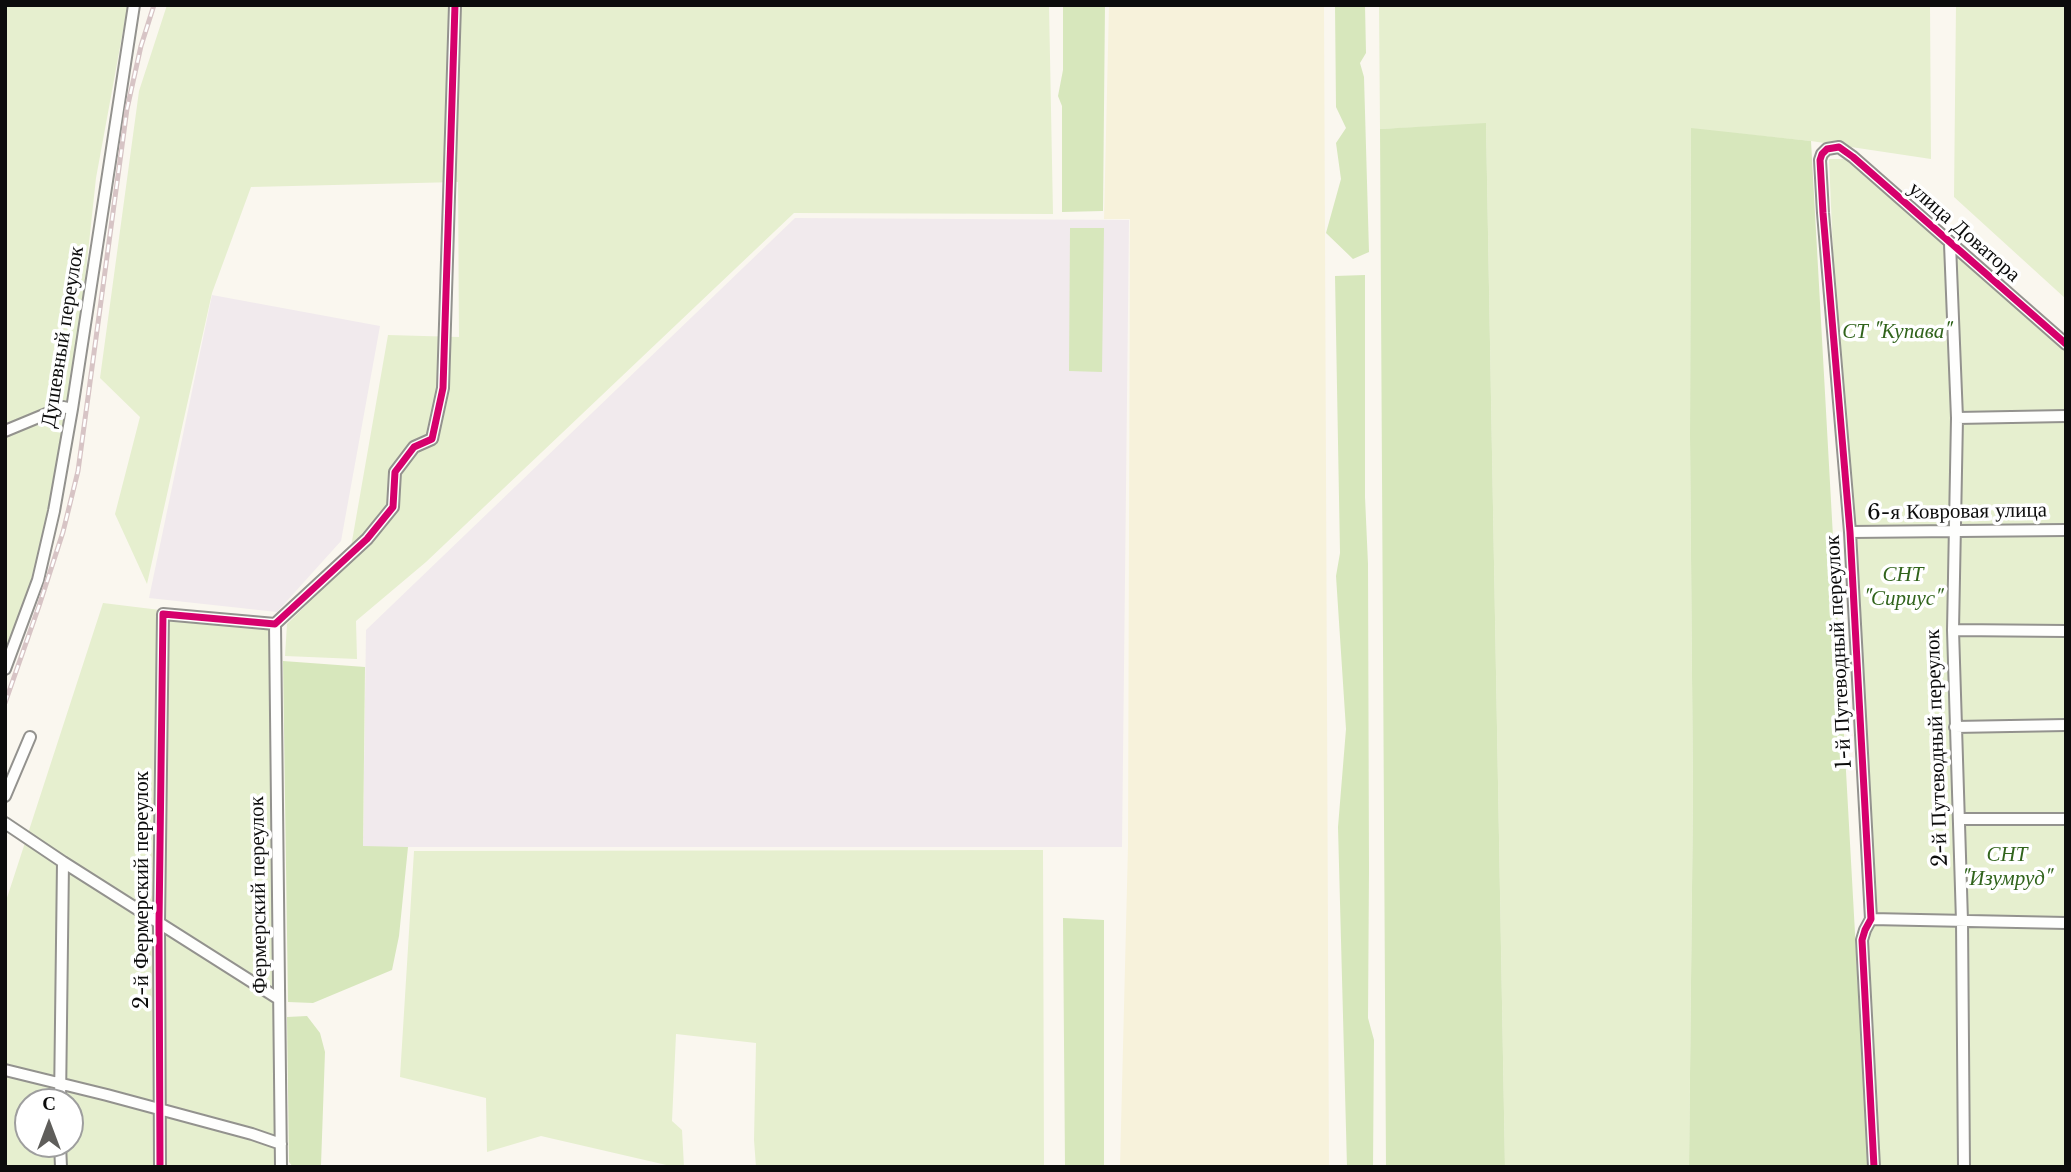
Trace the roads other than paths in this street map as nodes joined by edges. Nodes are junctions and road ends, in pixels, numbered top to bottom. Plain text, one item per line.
1 (134, 5) edge
2 (455, 5) edge
3 (1839, 147) joint
4 (1951, 244) junction
5 (2066, 344) edge
6 (72, 409) junction
7 (2066, 416) edge
8 (1957, 418) junction
9 (5, 431) edge
10 (2066, 530) edge
11 (1956, 531) junction
12 (1850, 532) junction
13 (275, 624) junction
14 (1953, 630) junction
15 (2066, 631) edge
16 (5, 669) edge
17 (2066, 725) edge
18 (1955, 727) junction
19 (30, 737) dead end
20 (5, 796) edge
21 (1959, 819) junction
22 (2066, 819) edge
23 (5, 823) edge
24 (63, 862) junction
25 (1871, 919) junction
26 (1962, 921) junction
27 (159, 923) junction
28 (2066, 923) edge
29 (279, 999) junction
30 (5, 1070) edge
31 (59, 1083) junction
32 (59, 1088) edge
33 (159, 1110) junction
34 (281, 1144) junction
35 (160, 1167) edge
36 (281, 1167) edge
37 (1874, 1167) edge
38 (1965, 1167) edge

1 - 6 street, Душевный переулок
2 - 13 street
3 - 4 street, улица Доватора
3 - 12 street, 1-й Путеводный переулок
4 - 5 street, улица Доватора
4 - 8 street, 2-й Путеводный переулок
6 - 9 street
6 - 16 street, Душевный переулок
7 - 8 street
8 - 11 street, 2-й Путеводный переулок
10 - 11 street, 6-я Ковровая улица
11 - 12 street, 6-я Ковровая улица
11 - 14 street, 2-й Путеводный переулок
12 - 25 street, 1-й Путеводный переулок
13 - 27 street, 2-й Фермерский переулок
13 - 29 street, Фермерский переулок
14 - 15 street
14 - 18 street, 2-й Путеводный переулок
17 - 18 street
18 - 21 street, 2-й Путеводный переулок
19 - 20 street
21 - 22 street
21 - 26 street, 2-й Путеводный переулок
23 - 24 street
24 - 27 street
24 - 31 street
25 - 26 street
25 - 37 street, 1-й Путеводный переулок
26 - 28 street
26 - 38 street, 2-й Путеводный переулок
27 - 29 street
27 - 33 street, 2-й Фермерский переулок
29 - 34 street, Фермерский переулок
30 - 31 street
31 - 32 street
31 - 33 street
33 - 34 street
33 - 35 street, 2-й Фермерский переулок
34 - 36 street, Фермерский переулок

